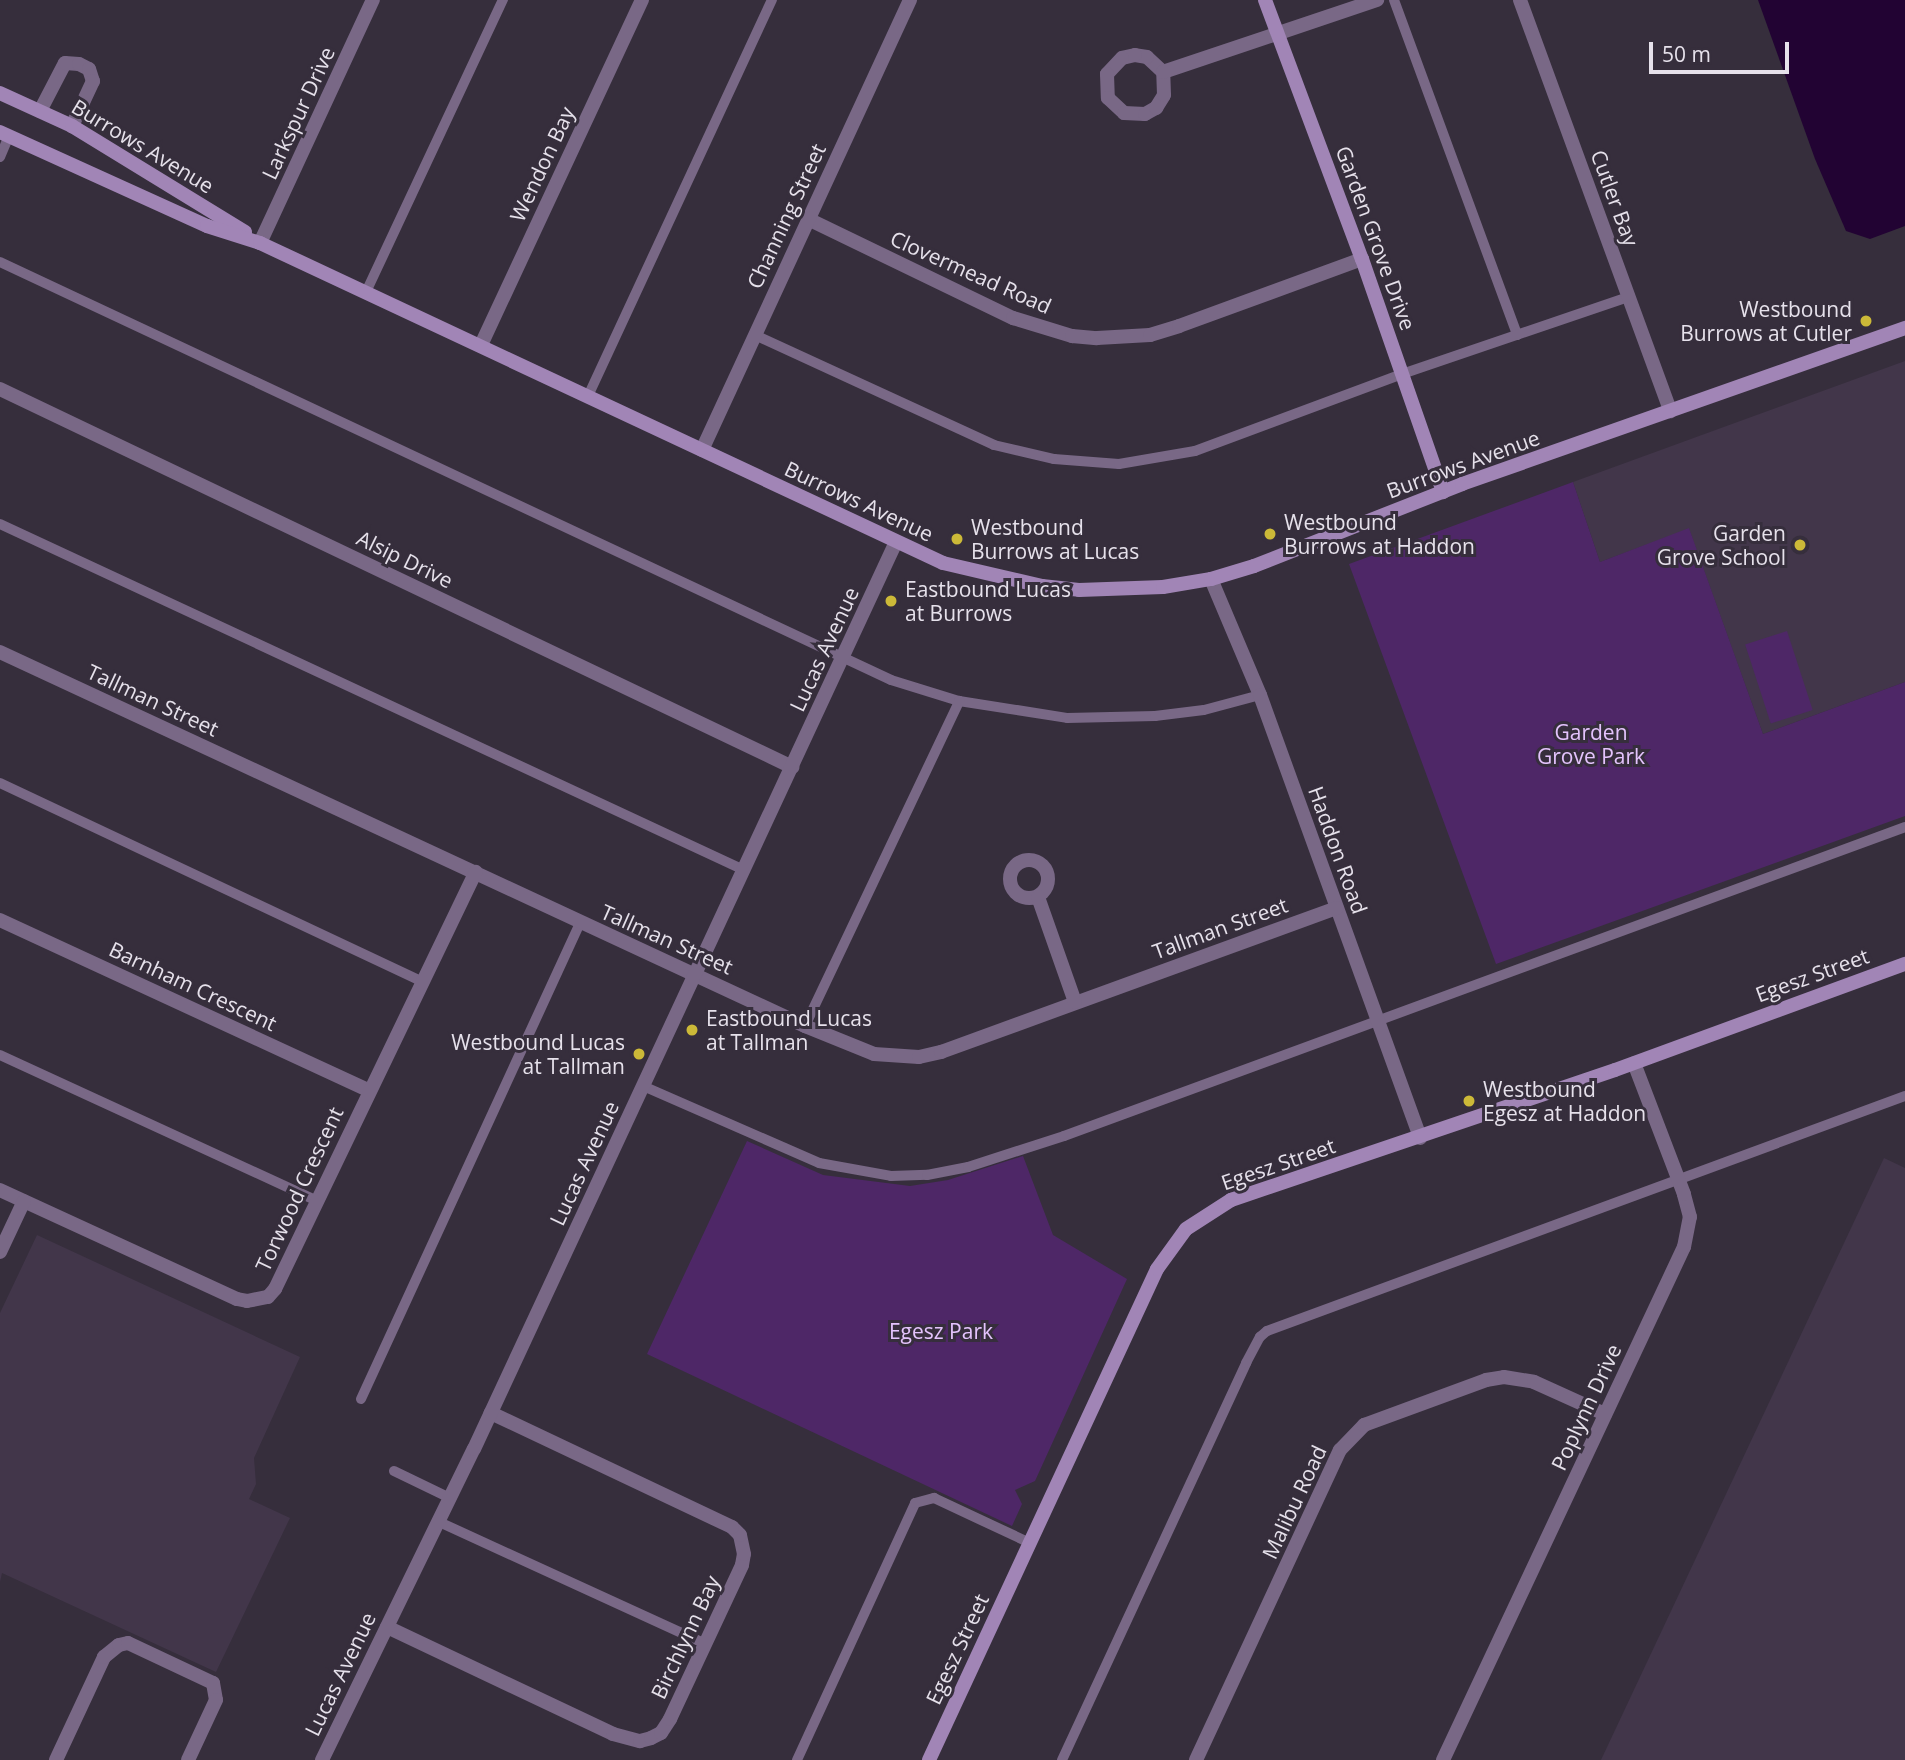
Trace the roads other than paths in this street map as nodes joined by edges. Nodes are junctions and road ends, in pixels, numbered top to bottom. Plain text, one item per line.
1 (373, 0) edge
2 (503, 0) edge
3 (642, 0) edge
4 (772, 0) edge
5 (910, 0) edge
6 (1265, 0) edge
7 (1377, 0) edge
8 (1394, 0) edge
9 (1520, 0) edge
10 (1278, 33) junction
11 (1163, 72) junction
12 (0, 93) edge
13 (40, 111) junction
14 (72, 126) junction
15 (5, 134) edge
16 (0, 157) edge
17 (808, 219) junction
18 (260, 243) junction
19 (1362, 259) junction
20 (0, 262) edge
21 (366, 292) junction
22 (1628, 296) junction
23 (1905, 328) edge
24 (755, 335) junction
25 (1517, 335) junction
26 (481, 345) junction
27 (1402, 374) junction
28 (0, 389) edge
29 (588, 396) junction
30 (1670, 411) junction
31 (702, 450) junction
32 (1443, 492) junction
33 (0, 524) edge
34 (896, 542) junction
35 (1211, 579) junction
36 (0, 652) edge
37 (843, 657) junction
38 (1260, 695) junction
39 (958, 701) junction
40 (792, 767) junction
41 (0, 783) edge
42 (1905, 827) edge
43 (744, 870) junction
44 (475, 872) junction
45 (1038, 897) dead end
46 (1337, 908) junction
47 (0, 920) edge
48 (580, 923) junction
49 (1905, 964) edge
50 (696, 974) junction
51 (420, 981) junction
52 (1075, 1002) junction
53 (1377, 1020) junction
54 (805, 1026) junction
55 (0, 1055) edge
56 (1634, 1063) junction
57 (643, 1086) junction
58 (368, 1090) junction
59 (1905, 1096) edge
60 (1420, 1138) junction
61 (1678, 1178) junction
62 (0, 1190) edge
63 (24, 1201) junction
64 (317, 1201) junction
65 (0, 1252) edge
66 (361, 1399) dead end
67 (491, 1413) junction
68 (1605, 1414) junction
69 (394, 1471) dead end
70 (450, 1497) junction
71 (437, 1521) junction
72 (1030, 1543) junction
73 (387, 1628) junction
74 (704, 1643) junction
75 (56, 1760) edge
76 (188, 1760) edge
77 (322, 1760) edge
78 (797, 1760) edge
79 (929, 1760) edge
80 (1062, 1760) edge
81 (1196, 1760) edge
82 (1443, 1760) edge

1 - 18 street, Larkspur Drive
2 - 21 lane
3 - 26 street, Wendon Bay
4 - 29 lane
5 - 17 street, Channing Street
6 - 10 street, Garden Grove Drive
7 - 10 street
8 - 25 lane
9 - 22 street, Cutler Bay
10 - 11 street
10 - 19 street, Garden Grove Drive
11 - 11 street
12 - 13 street, Burrows Avenue
13 - 14 street, Burrows Avenue
13 - 14 street
14 - 18 street, Burrows Avenue
15 - 16 lane
15 - 18 street, Burrows Avenue
17 - 19 street, Clovermead Road
17 - 24 street, Channing Street
18 - 21 street, Burrows Avenue
19 - 27 street, Garden Grove Drive
20 - 37 lane
21 - 26 street, Burrows Avenue
22 - 25 lane
22 - 30 street, Cutler Bay
23 - 30 street, Burrows Avenue
24 - 27 lane
24 - 31 street, Channing Street
25 - 27 lane
26 - 29 street, Burrows Avenue
27 - 32 street, Garden Grove Drive
28 - 40 street, Alsip Drive
29 - 31 street, Burrows Avenue
30 - 32 street, Burrows Avenue
31 - 34 street, Burrows Avenue
32 - 35 street, Burrows Avenue
33 - 43 lane
34 - 35 street, Burrows Avenue
34 - 37 street, Lucas Avenue
35 - 38 street, Haddon Road
36 - 44 street, Tallman Street
37 - 39 lane
37 - 40 street, Lucas Avenue
38 - 39 lane
38 - 46 street, Haddon Road
39 - 54 lane
40 - 43 street, Lucas Avenue
41 - 51 lane
42 - 53 lane
43 - 50 street, Lucas Avenue
44 - 48 street, Tallman Street
44 - 51 street, Torwood Crescent
45 - 52 street
46 - 52 street, Tallman Street
46 - 53 street, Haddon Road
47 - 58 street, Barnham Crescent
48 - 50 street, Tallman Street
48 - 66 lane
49 - 56 street, Egesz Street
50 - 54 street, Tallman Street
50 - 57 street, Lucas Avenue
51 - 58 street, Torwood Crescent
52 - 54 street, Tallman Street
53 - 57 lane
53 - 60 street, Haddon Road
55 - 64 lane
56 - 60 street, Egesz Street
56 - 61 street, Poplynn Drive
57 - 67 street, Lucas Avenue
58 - 64 street, Torwood Crescent
59 - 61 lane
60 - 72 street, Egesz Street
61 - 68 street, Poplynn Drive
61 - 80 lane
62 - 63 street, Torwood Crescent
63 - 64 street, Torwood Crescent
63 - 65 street
67 - 70 street, Lucas Avenue
67 - 74 street, Birchlynn Bay
68 - 81 street, Malibu Road
68 - 82 street, Poplynn Drive
69 - 70 lane
70 - 71 street, Lucas Avenue
71 - 73 street, Lucas Avenue
71 - 74 lane
72 - 78 lane
72 - 79 street, Egesz Street
73 - 74 street, Birchlynn Bay
73 - 77 street, Lucas Avenue
75 - 76 street

